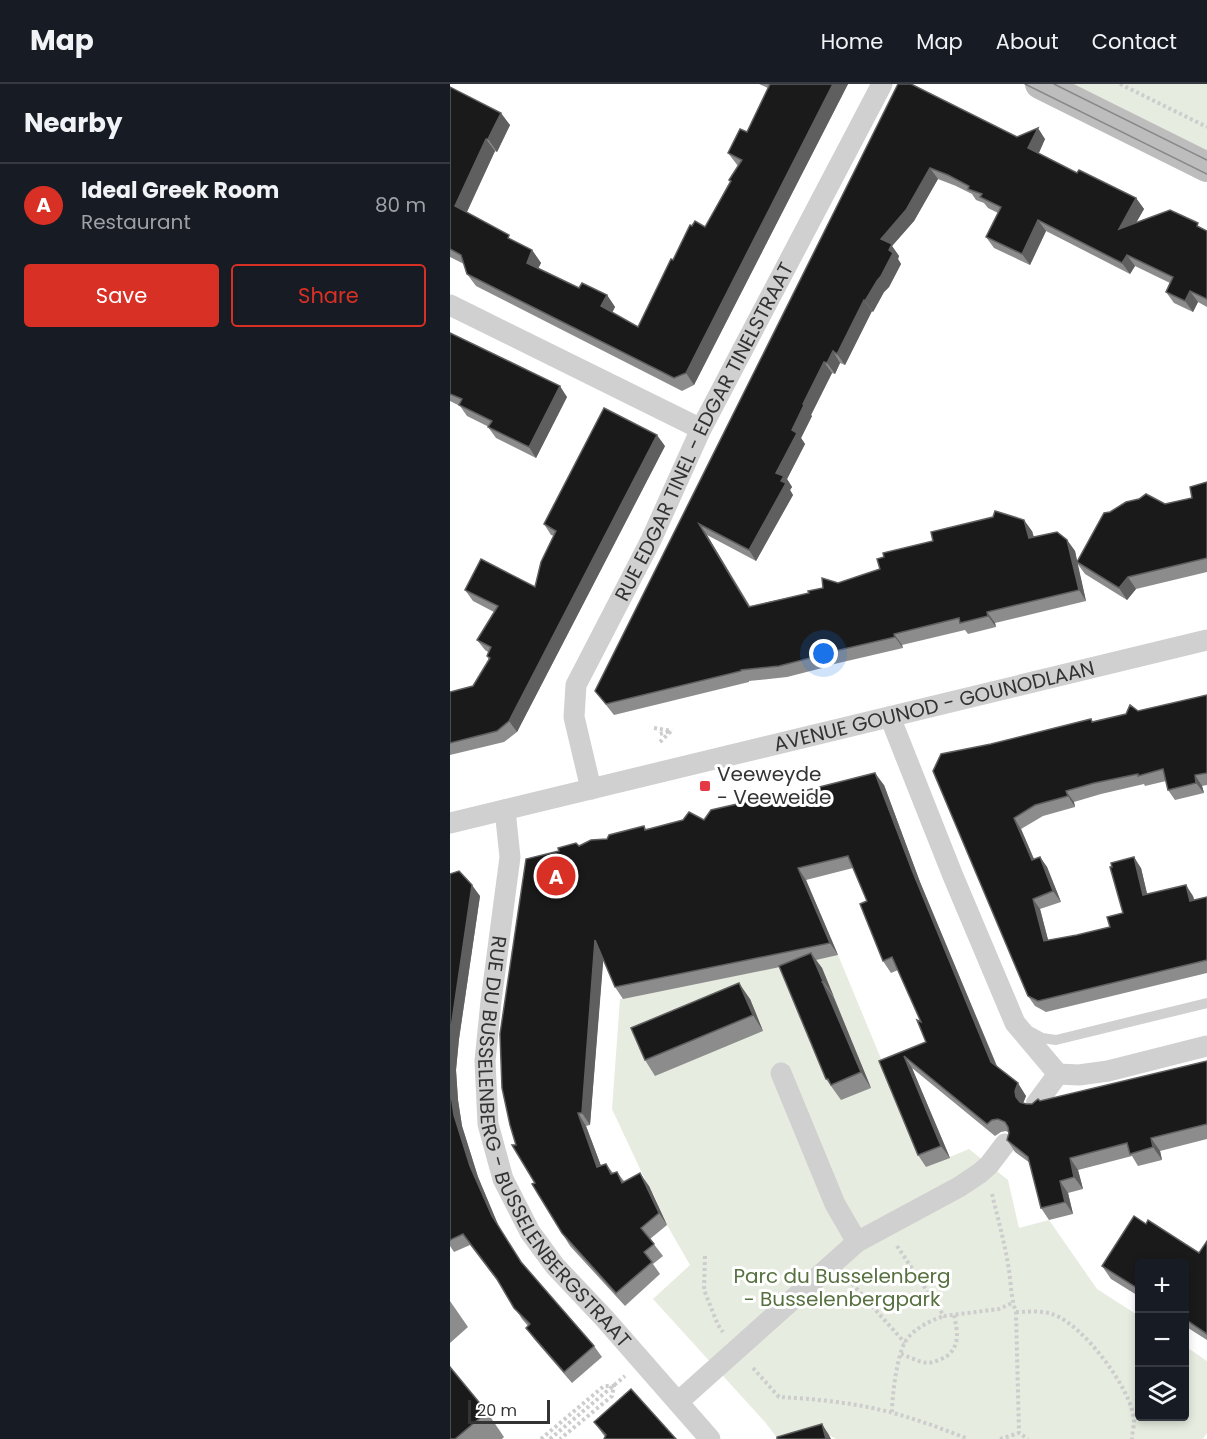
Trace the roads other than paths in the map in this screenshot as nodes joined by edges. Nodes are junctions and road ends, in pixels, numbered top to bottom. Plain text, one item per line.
1 (882, 84) edge
2 (1040, 84) edge
3 (1207, 167) edge
4 (450, 305) edge
5 (701, 429) junction
6 (1207, 640) edge
7 (890, 717) junction
8 (591, 789) junction
9 (505, 810) junction
10 (450, 823) edge
11 (1207, 1003) edge
12 (1016, 1023) junction
13 (1207, 1046) edge
14 (781, 1073) dead end
15 (1058, 1074) junction
16 (1036, 1104) edge
17 (1005, 1144) edge
18 (857, 1242) junction
19 (678, 1402) junction
20 (710, 1439) edge

1 - 5 street, RUE EDGAR TINEL - EDGAR TINELSTRAAT
2 - 3 street
4 - 5 street
5 - 8 street, RUE EDGAR TINEL - EDGAR TINELSTRAAT
6 - 7 street, AVENUE GOUNOD - GOUNODLAAN
7 - 8 street, AVENUE GOUNOD - GOUNODLAAN
7 - 12 street
8 - 9 street, AVENUE GOUNOD - GOUNODLAAN
9 - 10 street, AVENUE GOUNOD - GOUNODLAAN
9 - 19 street, RUE DU BUSSELENBERG - BUSSELENBERGSTRAAT
11 - 12 lane
12 - 15 street
13 - 15 street
14 - 18 street
15 - 16 street
17 - 18 street
18 - 19 street
19 - 20 street, RUE DU BUSSELENBERG - BUSSELENBERGSTRAAT

